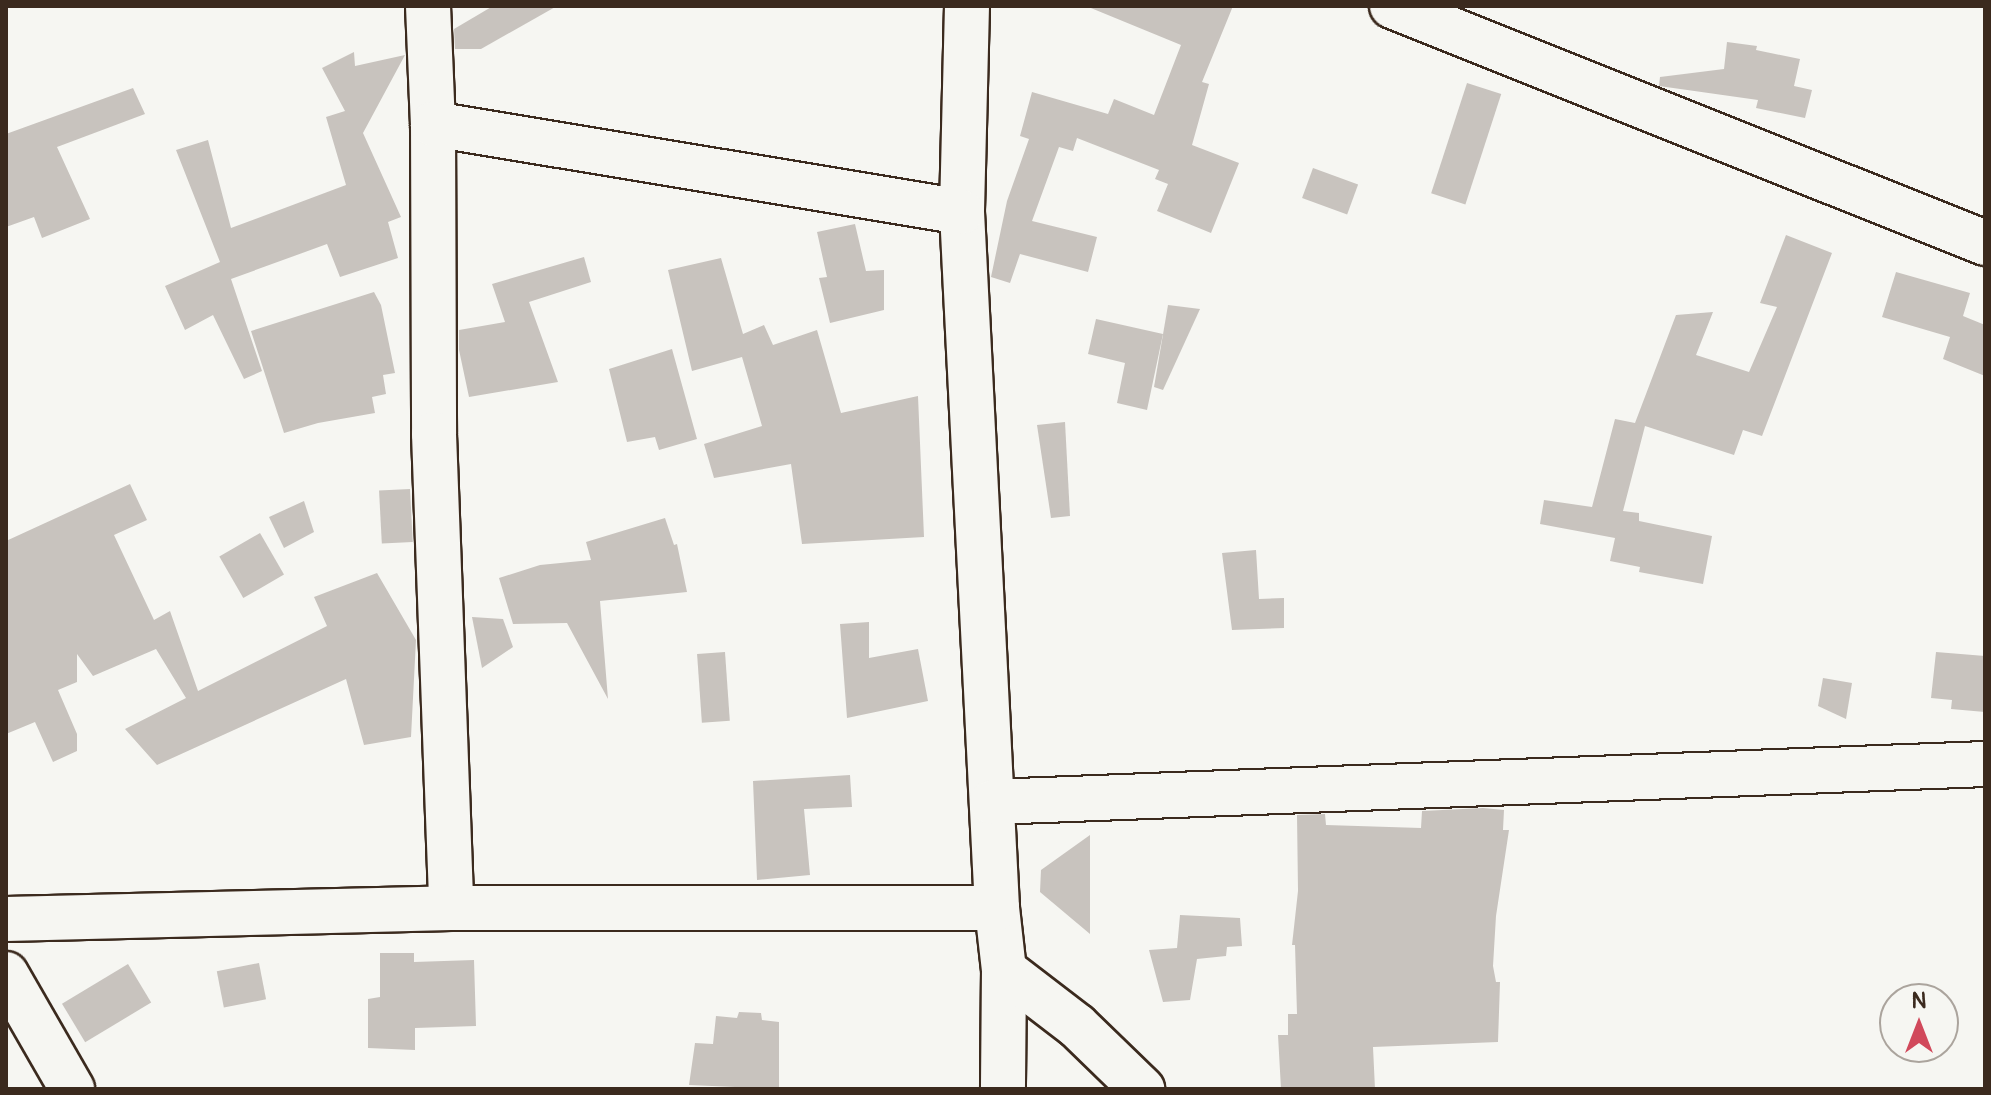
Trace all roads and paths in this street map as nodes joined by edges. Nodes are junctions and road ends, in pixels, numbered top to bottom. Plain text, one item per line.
1 (428, 6) edge
2 (967, 6) edge
3 (1392, 6) edge
4 (433, 124) junction
5 (962, 212) junction
6 (1985, 243) edge
7 (1985, 764) edge
8 (992, 802) junction
9 (451, 908) junction
10 (997, 908) junction
11 (6, 919) edge
12 (1004, 970) junction
13 (6, 974) edge
14 (72, 1089) edge
15 (1003, 1089) edge
16 (1142, 1089) edge

1 - 4 street
2 - 5 street
3 - 6 street
4 - 5 street
4 - 9 street
5 - 8 street
7 - 8 street
8 - 10 street
9 - 10 street
9 - 11 street
10 - 12 street
12 - 15 street
12 - 16 street
13 - 14 street

